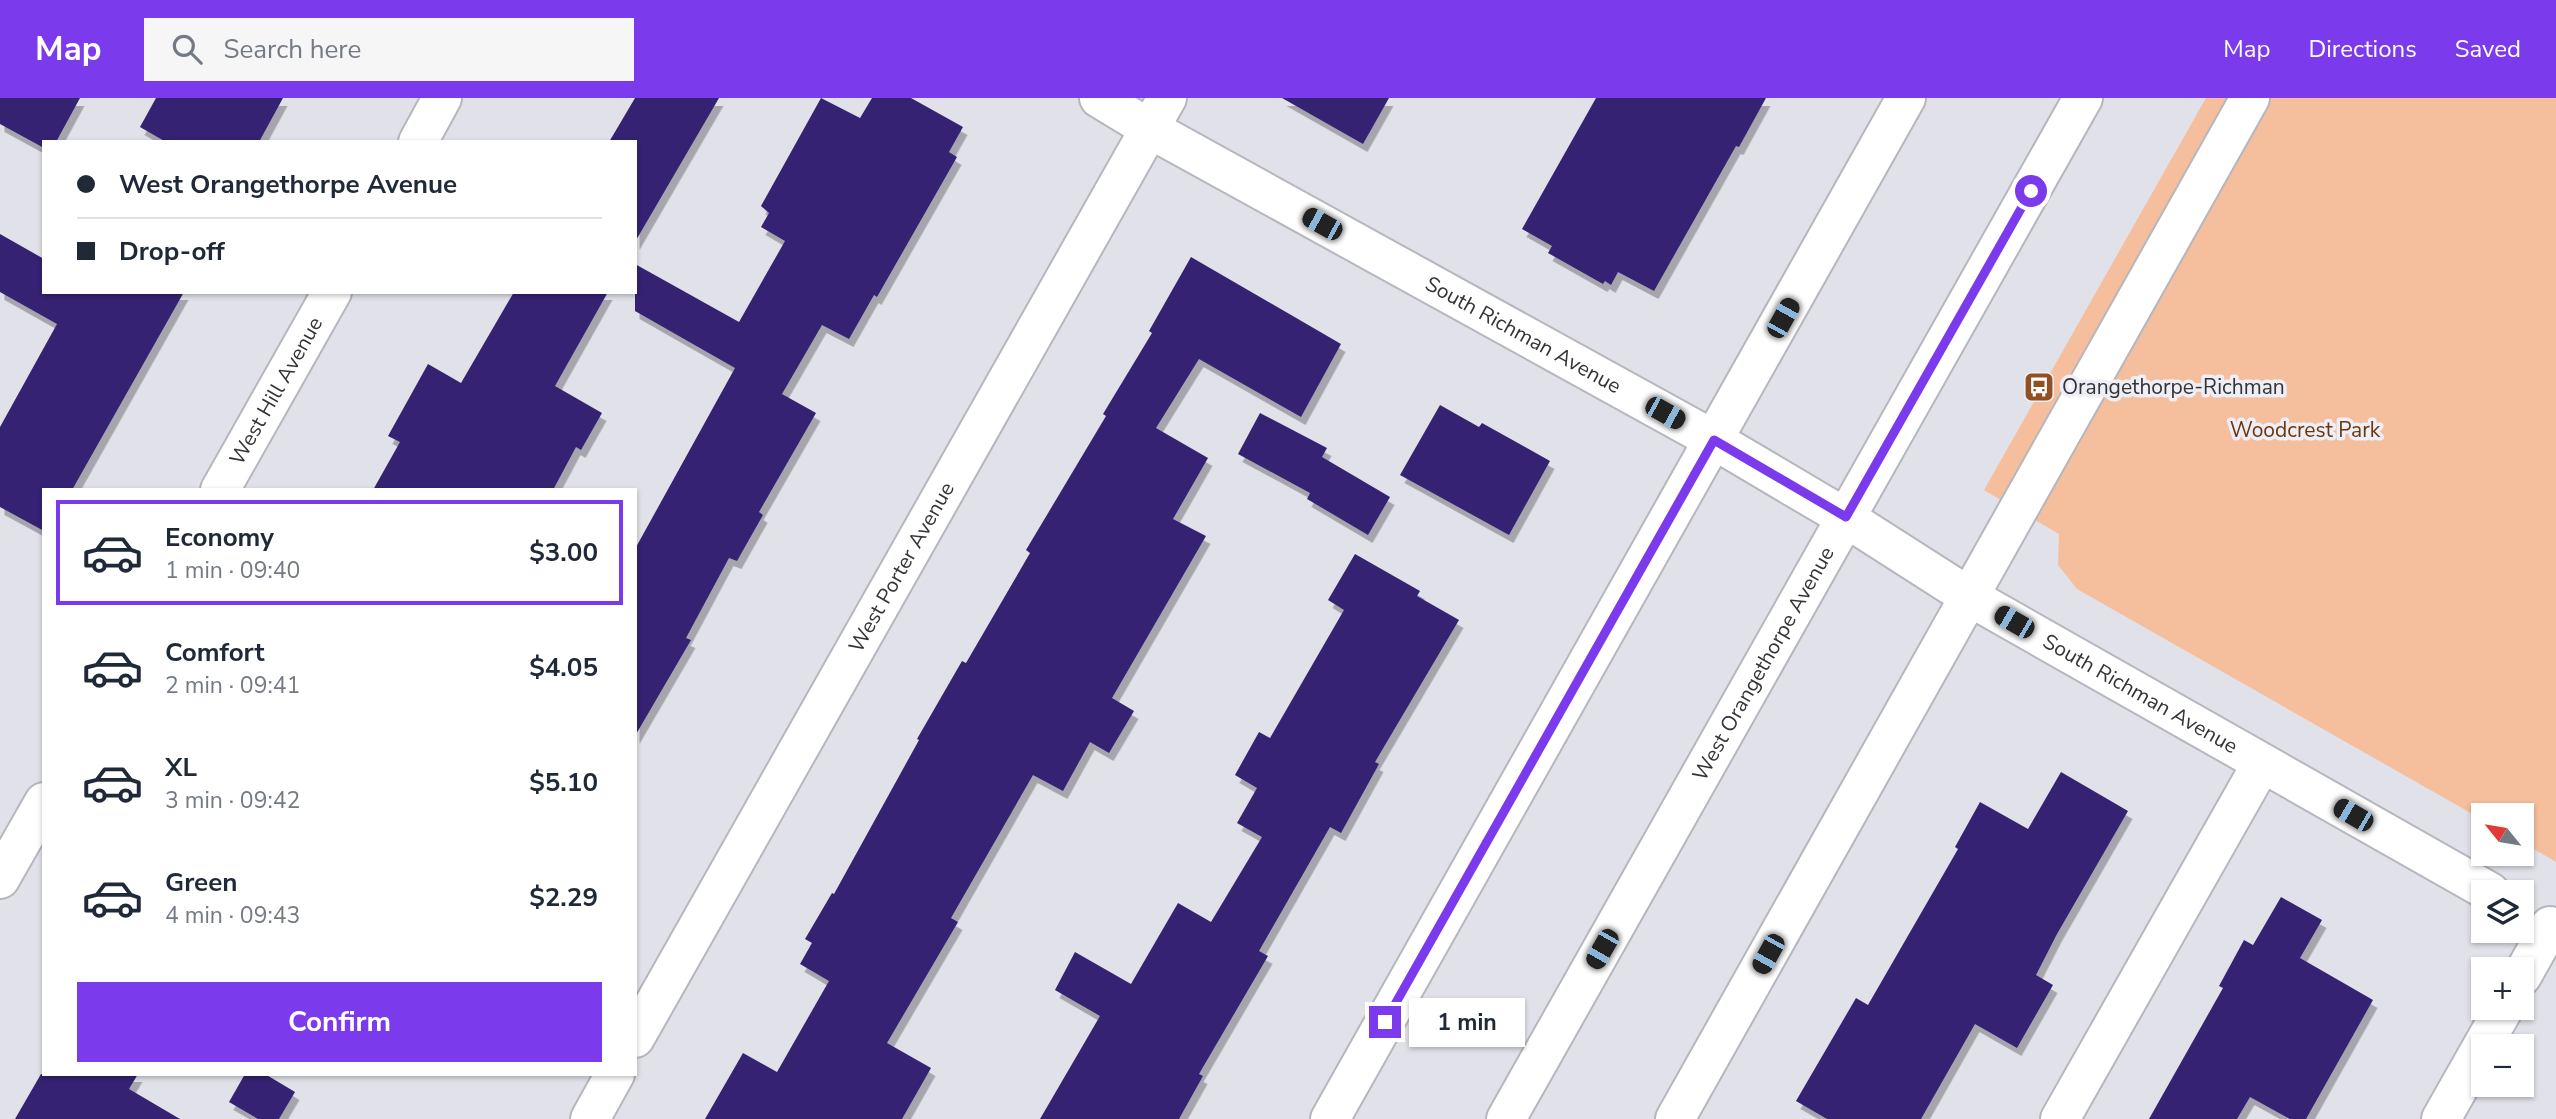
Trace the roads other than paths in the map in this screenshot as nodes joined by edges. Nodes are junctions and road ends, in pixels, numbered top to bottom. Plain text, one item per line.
1 (442, 98) edge
2 (1099, 98) edge
3 (1906, 98) edge
4 (2083, 98) edge
5 (2250, 98) edge
6 (1159, 114) edge
7 (419, 140) edge
8 (331, 294) edge
9 (1714, 440) junction
10 (221, 488) edge
11 (1846, 517) junction
12 (1968, 596) junction
13 (2262, 763) junction
14 (42, 806) edge
15 (0, 879) edge
16 (2471, 881) edge
17 (2543, 922) edge
18 (2529, 957) edge
19 (2497, 1020) edge
20 (637, 1034) edge
21 (614, 1076) edge
22 (590, 1119) edge
23 (1330, 1119) edge
24 (1506, 1119) edge
25 (1675, 1119) edge
26 (2060, 1119) edge
27 (2441, 1119) edge

1 - 7 street
2 - 6 street, South Richman Avenue
3 - 9 street
4 - 11 street, West Orangethorpe Avenue
5 - 12 street
6 - 9 street, South Richman Avenue
6 - 20 street, West Porter Avenue
8 - 10 street, West Hill Avenue
9 - 11 street, South Richman Avenue
9 - 23 street
11 - 12 street, South Richman Avenue
11 - 24 street, West Orangethorpe Avenue
12 - 13 street, South Richman Avenue
12 - 25 street
13 - 16 street, South Richman Avenue
13 - 26 street
14 - 15 street
17 - 18 street
19 - 27 street
21 - 22 street

